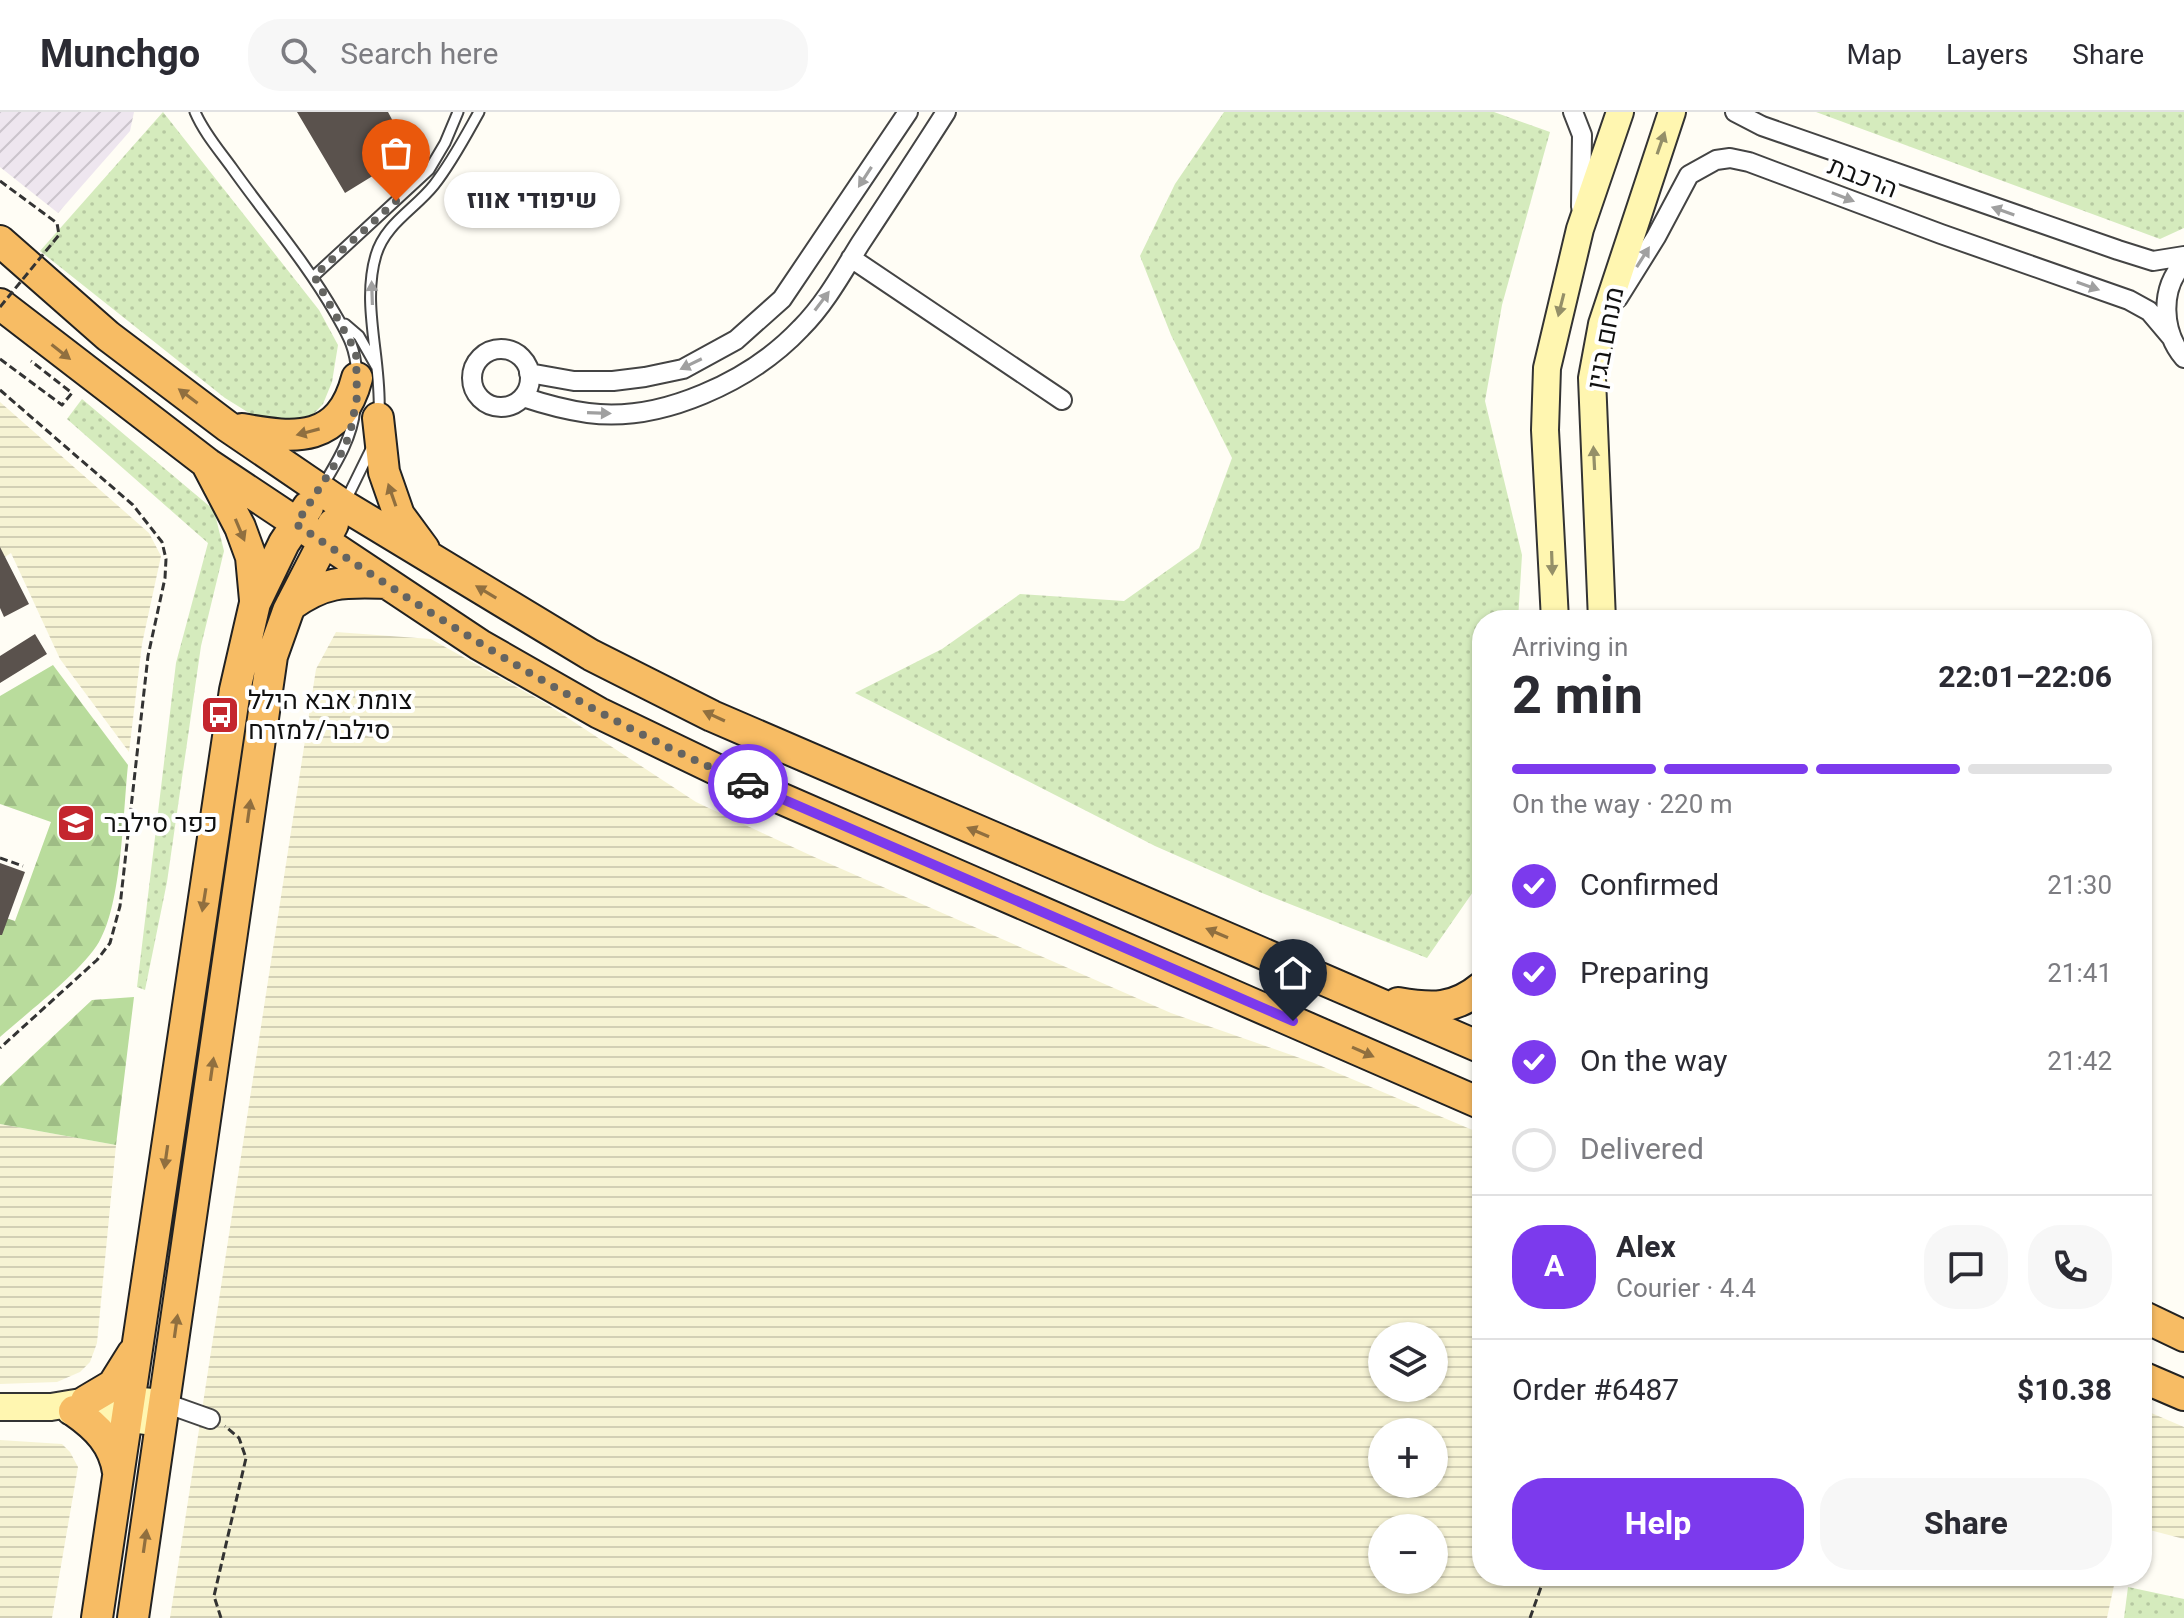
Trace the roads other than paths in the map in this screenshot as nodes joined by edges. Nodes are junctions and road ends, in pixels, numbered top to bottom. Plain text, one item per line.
1 (195, 112) edge
2 (458, 112) edge
3 (479, 112) edge
4 (908, 112) edge
5 (946, 112) edge
6 (1573, 112) edge
7 (1620, 112) edge
8 (1672, 112) edge
9 (1735, 112) edge
10 (1580, 229) junction
11 (0, 241) edge
12 (2184, 256) edge
13 (851, 258) junction
14 (2184, 263) edge
15 (314, 276) junction
16 (0, 305) edge
17 (337, 316) junction
18 (1602, 324) junction
19 (2171, 337) junction
20 (2184, 358) edge
21 (529, 373) junction
22 (368, 374) junction
23 (523, 397) junction
24 (1062, 400) dead end
25 (378, 418) junction
26 (227, 426) junction
27 (208, 464) junction
28 (332, 497) junction
29 (296, 524) junction
30 (323, 542) junction
31 (432, 560) junction
32 (386, 583) junction
33 (255, 603) junction
34 (291, 605) junction
35 (1554, 610) edge
36 (1602, 610) edge
37 (1472, 996) edge
38 (1366, 997) junction
39 (1472, 1044) edge
40 (1472, 1100) edge
41 (2152, 1321) edge
42 (140, 1332) junction
43 (2184, 1336) edge
44 (2152, 1381) edge
45 (2184, 1395) edge
46 (0, 1407) edge
47 (70, 1407) junction
48 (128, 1410) junction
49 (163, 1413) junction
50 (210, 1419) road end
51 (118, 1479) junction
52 (97, 1618) edge
53 (133, 1618) edge

1 - 15 lane
2 - 15 lane
22 -> 3 lane
4 -> 21 street
5 - 13 street
6 - 10 street
7 - 10 main road, מנחם בגין
18 -> 8 main road, מנחם בגין
12 -> 9 street, הרכבת
10 -> 35 main road, מנחם בגין
26 -> 11 highway
23 -> 13 street
13 - 24 street
14 - 19 street
15 - 17 lane
16 -> 27 highway
17 - 22 lane
17 - 22 lane
18 -> 19 street, הרכבת
36 -> 18 main road, מנחם בגין
19 - 20 street
21 - 23 street
21 - 23 street
22 - 25 lane
22 -> 26 highway
22 - 28 lane
25 - 28 lane
31 -> 25 highway
26 - 28 highway
27 - 29 highway
27 -> 33 highway
28 - 29 highway
28 - 30 highway
28 - 31 highway
29 - 30 highway
29 - 33 highway
30 - 32 highway
30 - 34 highway
38 -> 31 highway
32 - 34 highway
32 -> 40 highway
33 -> 42 highway
49 -> 34 highway
37 - 38 highway
38 - 39 highway
41 - 43 highway
42 - 47 highway
42 - 48 highway
44 - 45 highway
46 - 47 main road
47 - 48 main road
47 - 51 highway
48 - 49 main road
48 - 51 highway
49 - 50 street
53 -> 49 highway
51 - 52 highway

